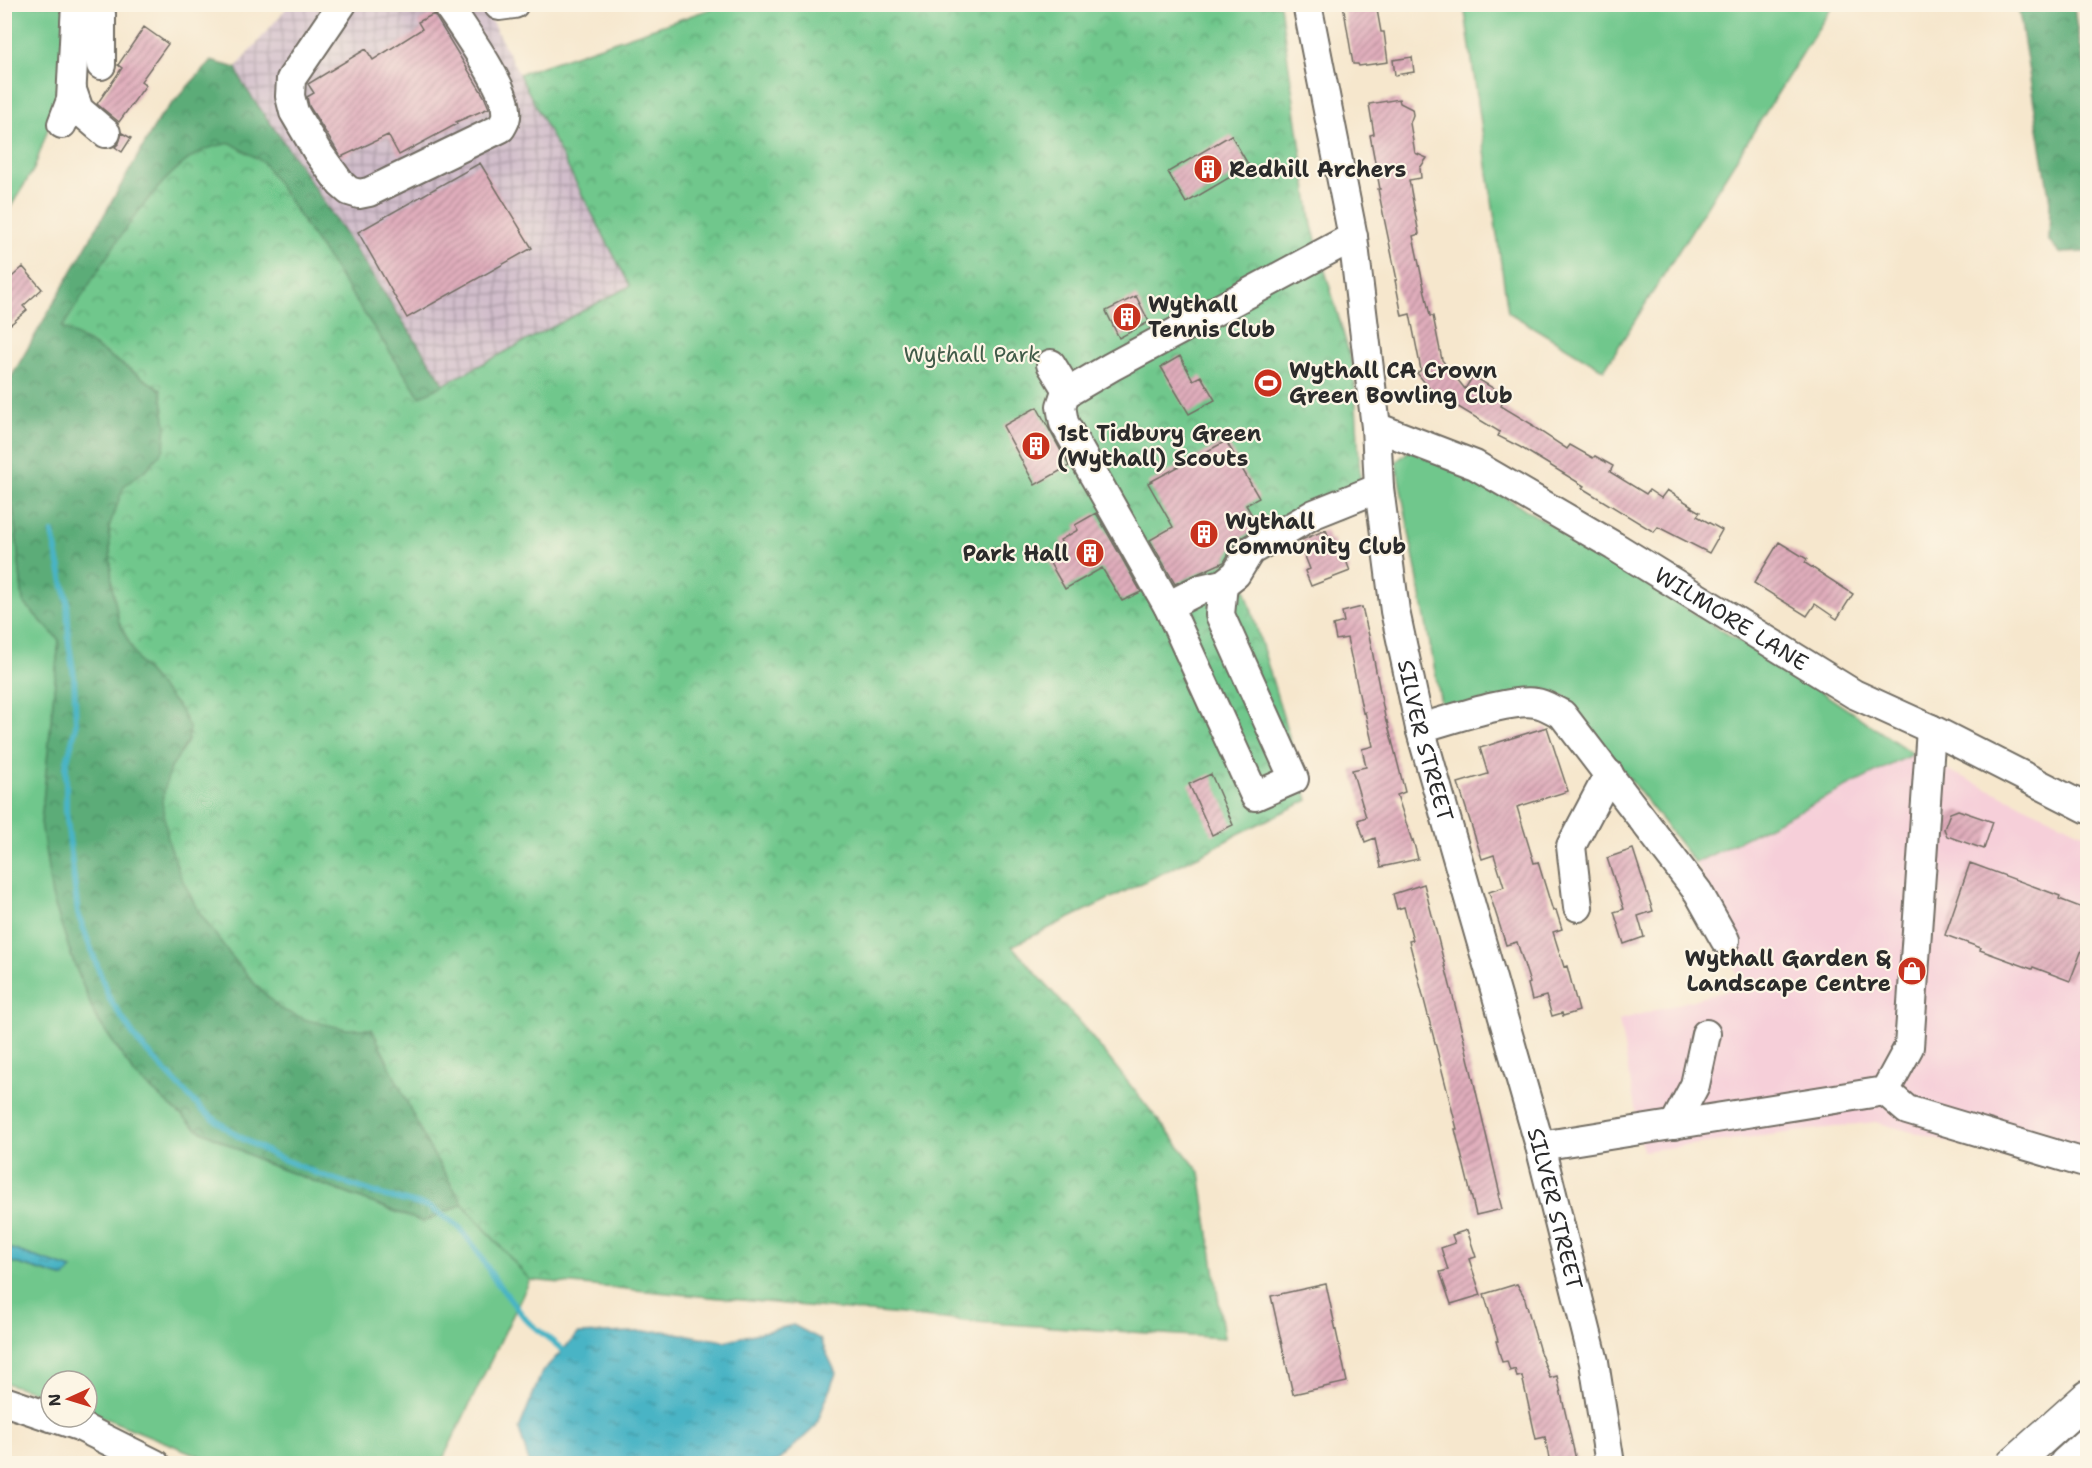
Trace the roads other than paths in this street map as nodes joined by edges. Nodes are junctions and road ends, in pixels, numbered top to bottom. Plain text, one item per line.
1 (76, 4) edge
2 (98, 4) edge
3 (342, 4) edge
4 (447, 4) edge
5 (1307, 4) edge
6 (101, 66) dead end
7 (72, 90) junction
8 (62, 124) dead end
9 (106, 133) dead end
10 (1353, 237) junction
11 (1051, 364) dead end
12 (1068, 392) junction
13 (1376, 427) junction
14 (1379, 489) junction
15 (1223, 584) junction
16 (1168, 606) junction
17 (1420, 728) junction
18 (1931, 729) junction
19 (1609, 774) junction
20 (2088, 809) edge
21 (1578, 907) dead end
22 (1725, 940) dead end
23 (1706, 1034) dead end
24 (1886, 1091) junction
25 (1674, 1125) junction
26 (1540, 1146) junction
27 (2088, 1164) edge
28 (2088, 1397) edge
29 (4, 1401) edge
30 (39, 1413) edge
31 (86, 1429) edge
32 (2088, 1444) edge
33 (155, 1464) edge
34 (1610, 1464) edge
35 (2013, 1464) edge
36 (2066, 1464) edge

1 - 7 street
2 - 6 street
3 - 4 street
5 - 10 street, SILVER STREET
7 - 8 street
7 - 9 street
10 - 12 street
10 - 13 street, SILVER STREET
11 - 12 street
12 - 16 street
13 - 14 street, SILVER STREET
13 - 18 street, WILMORE LANE
14 - 15 street
14 - 17 street, SILVER STREET
15 - 16 street
15 - 16 street
17 - 19 street
17 - 26 street, SILVER STREET
18 - 20 street, WILMORE LANE
18 - 24 street
19 - 21 street
19 - 22 street
23 - 25 street
24 - 25 street
24 - 27 street
25 - 26 street
26 - 34 street, SILVER STREET
28 - 35 highway
29 - 30 street
31 - 33 street
32 - 36 highway

